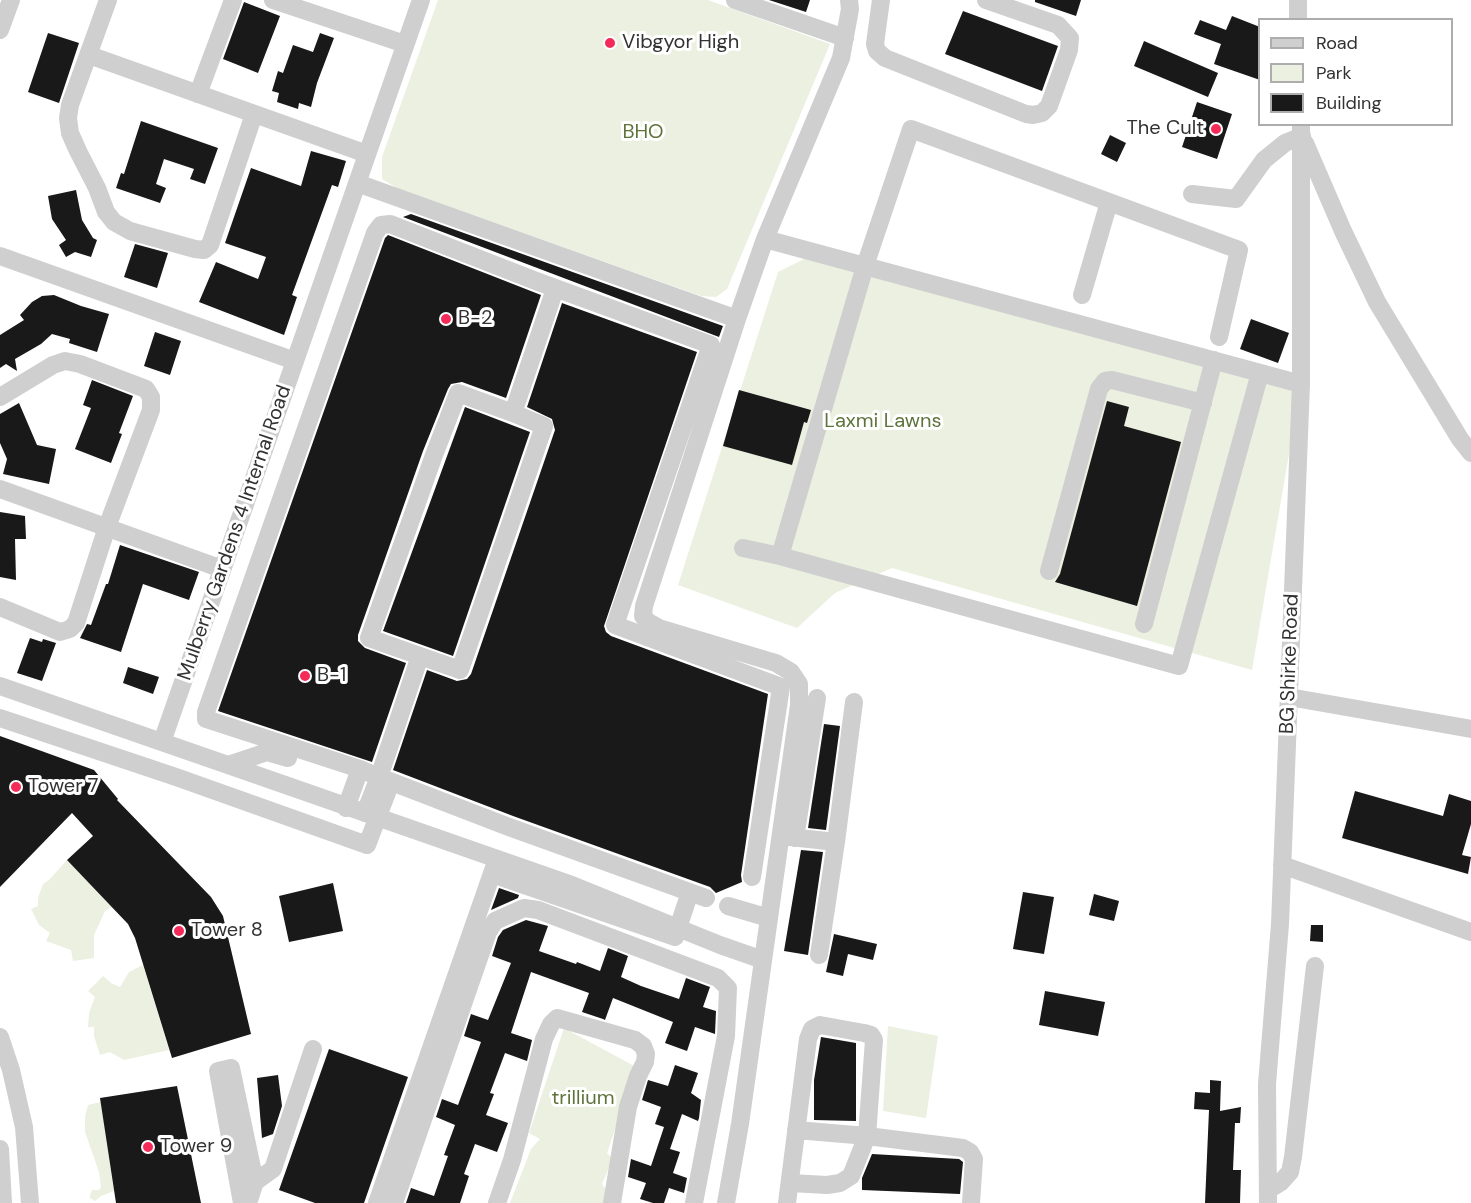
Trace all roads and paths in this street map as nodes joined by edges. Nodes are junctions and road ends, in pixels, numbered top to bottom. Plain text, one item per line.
1 (11, 0) edge
2 (108, 0) edge
3 (233, 0) edge
4 (273, 0) edge
5 (421, 0) edge
6 (735, 0) edge
7 (849, 0) edge
8 (880, 0) edge
9 (986, 0) edge
10 (1298, 0) edge
11 (1298, 18) edge
12 (0, 30) edge
13 (845, 38) junction
14 (405, 44) junction
15 (89, 55) junction
16 (198, 94) junction
17 (254, 114) junction
18 (1302, 130) edge
19 (367, 154) junction
20 (357, 183) junction
21 (1192, 194) dead end
22 (1109, 202) junction
23 (765, 239) junction
24 (0, 256) edge
25 (865, 266) junction
26 (555, 288) junction
27 (1082, 295) dead end
28 (737, 319) junction
29 (1219, 337) dead end
30 (297, 355) junction
31 (1214, 360) junction
32 (1260, 373) junction
33 (1301, 384) junction
34 (0, 397) edge
35 (1203, 403) junction
36 (513, 413) junction
37 (1471, 453) edge
38 (0, 489) edge
39 (107, 527) junction
40 (743, 548) dead end
41 (780, 556) junction
42 (222, 569) junction
43 (1048, 571) dead end
44 (0, 607) edge
45 (1144, 624) dead end
46 (420, 656) junction
47 (0, 686) edge
48 (1289, 697) junction
49 (817, 698) dead end
50 (854, 702) dead end
51 (0, 718) edge
52 (1471, 729) edge
53 (162, 742) junction
54 (228, 765) junction
55 (360, 769) junction
56 (342, 776) dead end
57 (385, 779) junction
58 (346, 807) junction
59 (371, 815) junction
60 (788, 837) junction
61 (836, 842) junction
62 (582, 853) junction
63 (1282, 865) junction
64 (494, 867) junction
65 (752, 877) dead end
66 (572, 885) junction
67 (728, 906) dead end
68 (769, 918) junction
69 (678, 927) junction
70 (1471, 932) edge
71 (819, 955) dead end
72 (763, 960) junction
73 (1315, 966) dead end
74 (0, 1037) edge
75 (313, 1049) dead end
76 (796, 1130) junction
77 (867, 1136) junction
78 (0, 1149) edge
79 (255, 1182) junction
80 (790, 1182) junction
81 (1268, 1196) edge
82 (3, 1203) edge
83 (30, 1203) edge
84 (242, 1203) edge
85 (248, 1203) edge
86 (377, 1203) edge
87 (394, 1203) edge
88 (497, 1203) edge
89 (612, 1203) edge
90 (694, 1203) edge
91 (726, 1203) edge
92 (787, 1203) edge
93 (971, 1203) edge

1 - 12 street
2 - 15 street
3 - 16 street
4 - 14 street
5 - 14 street, Mulberry Gardens 4 Internal Road
6 - 13 street
7 - 13 street
8 - 9 street
10 - 11 street
13 - 23 street
14 - 19 street, Mulberry Gardens 4 Internal Road
15 - 16 street
15 - 17 street
16 - 17 street
17 - 19 street
18 - 21 street
18 - 33 street, BG Shirke Road
18 - 37 street
19 - 20 street, Mulberry Gardens 4 Internal Road
20 - 28 street
20 - 30 street, Mulberry Gardens 4 Internal Road
22 - 25 street
22 - 27 street
22 - 29 street
23 - 25 street
23 - 28 street
24 - 30 street
25 - 31 street
25 - 41 street
26 - 36 street
26 - 55 street
26 - 65 street
28 - 60 street
30 - 42 street, Mulberry Gardens 4 Internal Road
31 - 32 street
31 - 35 street
32 - 33 street
32 - 41 street
33 - 48 street, BG Shirke Road
34 - 39 street
35 - 43 street
35 - 45 street
36 - 46 street
36 - 46 street
38 - 39 street
39 - 42 street
39 - 44 street
40 - 41 street
42 - 53 street, Mulberry Gardens 4 Internal Road
46 - 57 street
47 - 53 street
48 - 52 street
48 - 63 street, BG Shirke Road
49 - 60 street
50 - 61 street
51 - 59 street
53 - 54 street
54 - 56 street
54 - 58 street
55 - 57 street
55 - 58 street
57 - 59 street
57 - 62 street
58 - 59 street
59 - 64 street
60 - 61 street
60 - 68 street
61 - 71 street
62 - 66 street
62 - 69 street
63 - 70 street
63 - 81 street, BG Shirke Road
64 - 66 street
64 - 69 street
64 - 86 street
66 - 69 street
67 - 68 street
68 - 72 street
69 - 72 street
72 - 91 street
73 - 81 street
74 - 83 street
75 - 79 street
76 - 77 street
76 - 77 street
76 - 80 street
77 - 80 street
77 - 93 street
78 - 82 street
79 - 84 street
79 - 85 street
80 - 92 street
87 - 90 street
88 - 89 street

